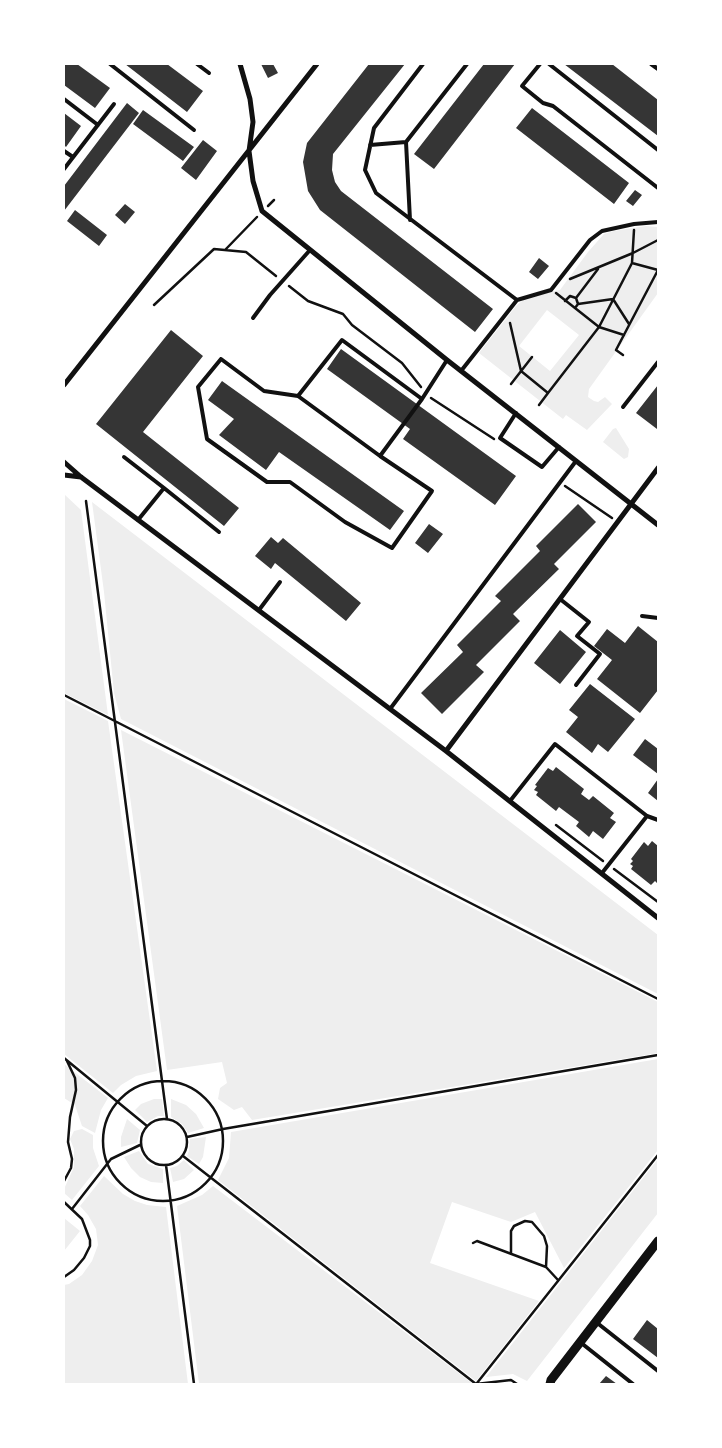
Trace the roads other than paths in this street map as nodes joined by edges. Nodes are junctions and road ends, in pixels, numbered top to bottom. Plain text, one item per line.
1 (110, 64) edge
2 (197, 64) edge
3 (242, 64) edge
4 (317, 64) edge
5 (423, 64) edge
6 (467, 64) edge
7 (540, 64) edge
8 (549, 64) edge
9 (651, 64) edge
10 (658, 69) edge
11 (209, 73) dead end
12 (64, 98) edge
13 (114, 104) dead end
14 (98, 125) junction
15 (194, 130) dead end
16 (406, 142) junction
17 (370, 145) junction
18 (64, 150) edge
19 (658, 150) edge
20 (249, 151) junction
21 (73, 157) junction
22 (64, 168) edge
23 (658, 188) edge
24 (410, 220) junction
25 (658, 222) edge
26 (310, 250) junction
27 (516, 300) junction
28 (253, 318) dead end
29 (447, 360) junction
30 (658, 362) edge
31 (461, 371) junction
32 (64, 385) edge
33 (298, 396) junction
34 (422, 399) junction
35 (623, 407) dead end
36 (516, 413) junction
37 (559, 447) junction
38 (380, 456) junction
39 (124, 457) dead end
40 (576, 461) junction
41 (64, 462) edge
42 (658, 468) edge
43 (64, 474) edge
44 (81, 477) junction
45 (164, 488) junction
46 (631, 504) junction
47 (138, 520) junction
48 (658, 525) edge
49 (219, 532) dead end
50 (280, 582) dead end
51 (560, 599) junction
52 (259, 610) junction
53 (642, 616) dead end
54 (658, 618) edge
55 (576, 685) dead end
56 (390, 709) junction
57 (446, 751) junction
58 (510, 801) junction
59 (647, 816) junction
60 (658, 820) edge
61 (602, 873) junction
62 (658, 918) edge
63 (658, 1241) edge
64 (596, 1322) junction
65 (580, 1342) junction
66 (658, 1371) edge
67 (550, 1382) edge
68 (633, 1384) edge

1 - 15 lane
2 - 11 lane
3 - 20 street
4 - 20 street
5 - 17 lane
6 - 16 lane
7 - 23 lane
8 - 19 lane
9 - 10 lane
12 - 14 lane
13 - 14 lane
14 - 21 lane
16 - 17 lane
16 - 24 lane
17 - 24 lane
18 - 21 lane
20 - 26 street
20 - 32 street
21 - 22 lane
24 - 27 lane
25 - 27 lane
26 - 28 lane
26 - 29 street
27 - 31 lane
29 - 31 street
29 - 34 lane
30 - 35 lane
31 - 36 street
33 - 34 lane
33 - 38 lane
33 - 38 lane
34 - 38 lane
36 - 37 street
36 - 37 lane
37 - 40 street
39 - 45 lane
40 - 46 street
40 - 56 lane
41 - 44 street
42 - 46 street
43 - 44 street
44 - 47 street
45 - 47 lane
45 - 49 lane
46 - 48 street
46 - 51 street
47 - 52 street
50 - 52 lane
51 - 55 lane
51 - 57 street
52 - 56 street
53 - 54 lane
56 - 57 street
57 - 58 street
58 - 59 lane
58 - 61 street
59 - 60 lane
59 - 61 lane
61 - 62 street
63 - 64 street
64 - 65 street
64 - 66 lane
65 - 67 street
65 - 68 lane

